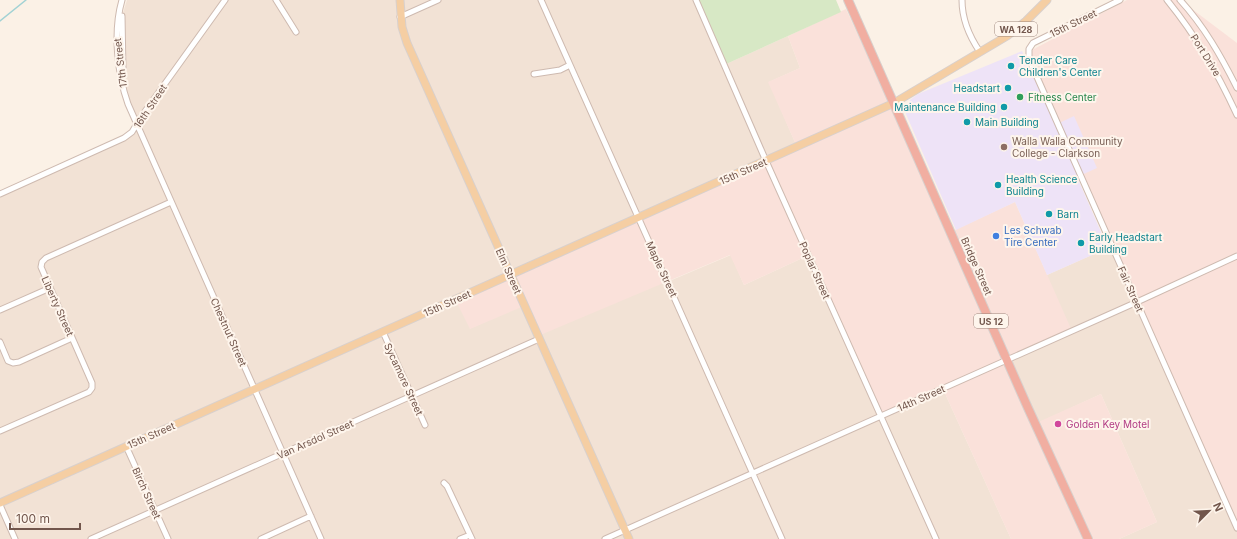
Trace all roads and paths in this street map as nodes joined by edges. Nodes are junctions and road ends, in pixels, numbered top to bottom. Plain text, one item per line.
1 (122, 0) edge
2 (225, 0) edge
3 (276, 0) edge
4 (400, 0) edge
5 (438, 0) edge
6 (541, 0) edge
7 (696, 0) edge
8 (848, 0) edge
9 (962, 0) edge
10 (1047, 0) edge
11 (1120, 0) edge
12 (1167, 0) edge
13 (1180, 0) edge
14 (122, 16) dead end
15 (400, 17) junction
16 (296, 32) dead end
17 (1029, 49) joint
18 (980, 52) junction
19 (570, 66) junction
20 (534, 74) dead end
21 (1237, 88) edge
22 (124, 93) junction
23 (894, 103) junction
24 (1237, 115) edge
25 (136, 125) junction
26 (766, 161) junction
27 (0, 194) edge
28 (171, 202) junction
29 (638, 217) junction
30 (1237, 256) edge
31 (510, 274) junction
32 (50, 288) junction
33 (1137, 302) junction
34 (0, 310) edge
35 (383, 332) junction
36 (72, 338) junction
37 (539, 338) junction
38 (0, 342) edge
39 (1008, 360) junction
40 (254, 389) junction
41 (412, 396) junction
42 (881, 416) junction
43 (425, 425) dead end
44 (0, 431) edge
45 (126, 446) junction
46 (283, 454) junction
47 (752, 474) junction
48 (444, 483) dead end
49 (0, 504) edge
50 (155, 511) junction
51 (311, 516) junction
52 (1237, 528) edge
53 (625, 530) junction
54 (471, 537) edge
55 (15, 539) edge
56 (91, 539) edge
57 (168, 539) edge
58 (261, 539) edge
59 (321, 539) edge
60 (460, 539) edge
61 (605, 539) edge
62 (629, 539) edge
63 (782, 539) edge
64 (936, 539) edge
65 (1088, 539) edge

1 - 22 street, 17th Street
2 - 25 street, 16th Street
3 - 16 street
4 - 15 main road, Elm Street
5 - 15 street
6 - 19 street, Maple Street
7 - 26 street, Poplar Street
8 - 23 highway, Bridge Street / US 12
9 - 18 street
10 - 18 main road, WA 128
11 - 17 street, 15th Street
12 - 24 street, Port Drive
13 - 21 street, Port Drive
14 - 22 street
15 - 31 main road, Elm Street
17 - 33 street, Fair Street
18 - 23 main road, WA 128
19 - 20 street
19 - 29 street, Maple Street
22 - 25 street, 17th Street
23 - 26 main road, 15th Street
23 - 39 highway, Bridge Street / US 12
25 - 27 street, 16th Street
25 - 28 street, Chestnut Street
26 - 29 main road, 15th Street
26 - 42 street, Poplar Street
28 - 32 street, Liberty Street
28 - 40 street, Chestnut Street
29 - 31 main road, 15th Street
29 - 47 street, Maple Street
30 - 33 street, 14th Street
31 - 35 main road, 15th Street
31 - 37 main road, Elm Street
32 - 34 street
32 - 36 street, Liberty Street
33 - 39 street, 14th Street
33 - 52 street, Fair Street
35 - 40 main road, 15th Street
35 - 41 street, Sycamore Street
36 - 38 street
36 - 44 street, Liberty Street
37 - 41 street, Van Arsdol Street
37 - 53 main road, Elm Street
39 - 42 street, 14th Street
39 - 65 highway, Bridge Street / US 12
40 - 45 main road, 15th Street
40 - 46 street, Chestnut Street
41 - 43 street, Sycamore Street
41 - 46 street, Van Arsdol Street
42 - 47 street, 14th Street
42 - 64 street, Poplar Street
45 - 49 main road, 15th Street
45 - 50 street, Birch Street
46 - 50 street, Van Arsdol Street
46 - 51 street, Chestnut Street
47 - 53 street, 14th Street
47 - 63 street, Maple Street
48 - 54 street
49 - 55 street
50 - 56 street, Van Arsdol Street
50 - 57 street, Birch Street
51 - 58 street
51 - 59 street, Chestnut Street
53 - 61 street, 14th Street
53 - 62 main road, Elm Street
54 - 60 street

